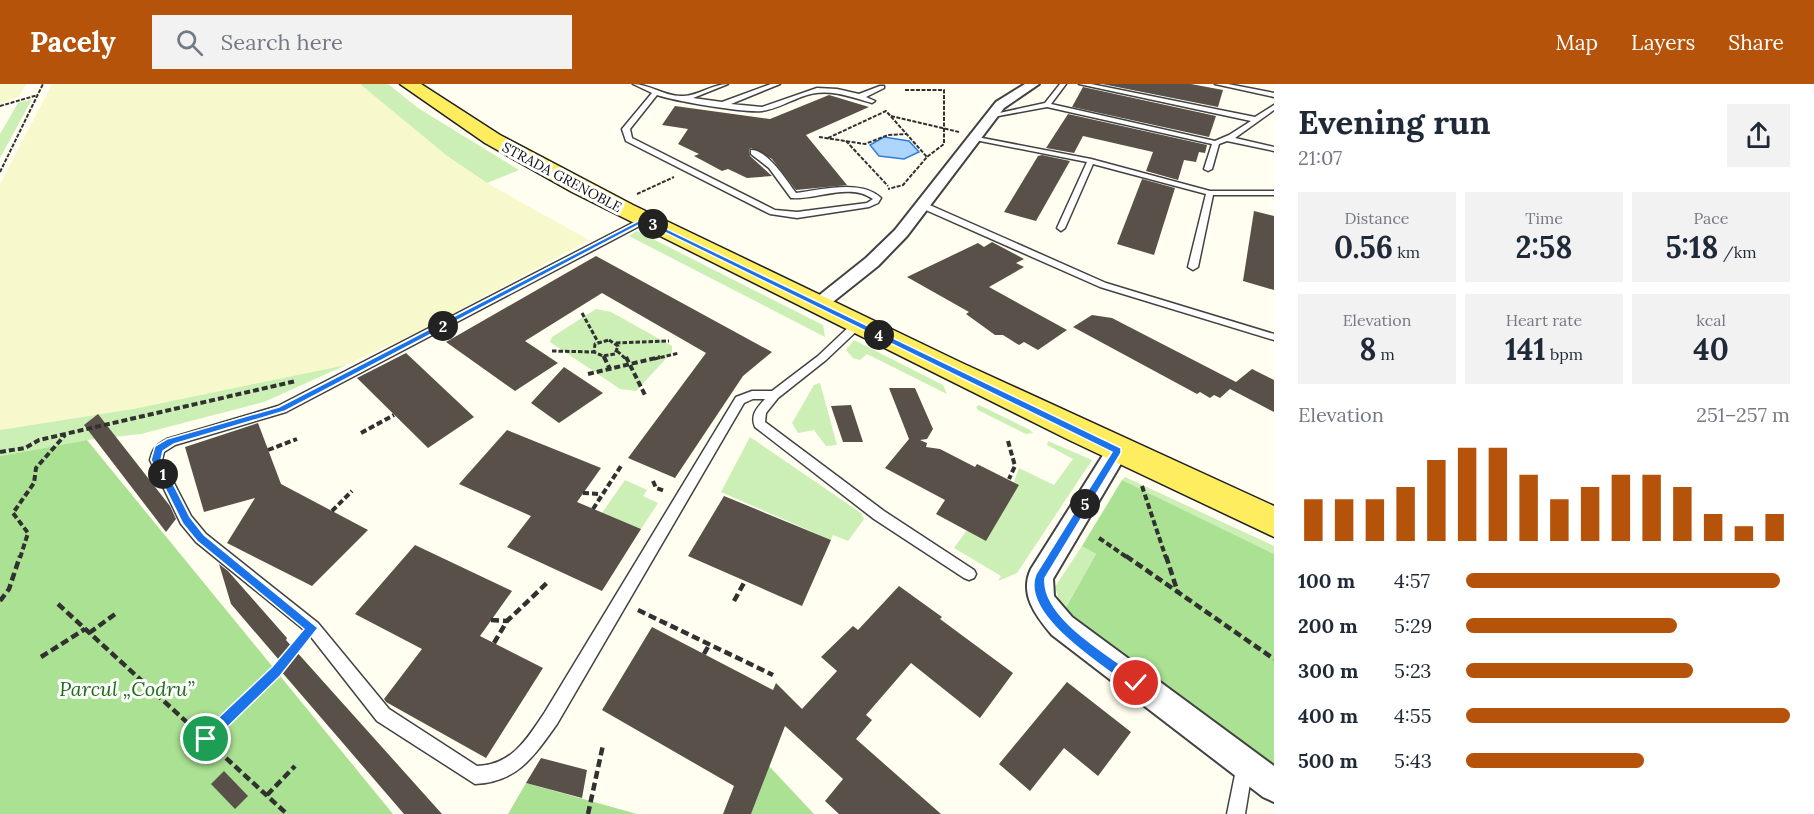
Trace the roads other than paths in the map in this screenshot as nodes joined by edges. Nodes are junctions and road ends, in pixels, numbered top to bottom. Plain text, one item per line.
1 (409, 84) edge
2 (636, 84) edge
3 (725, 84) edge
4 (777, 84) edge
5 (802, 84) edge
6 (1033, 84) edge
7 (1063, 84) edge
8 (1082, 84) edge
9 (1218, 84) edge
10 (882, 87) dead end
11 (817, 90) junction
12 (656, 92) junction
13 (1274, 95) edge
14 (859, 97) junction
15 (682, 100) junction
16 (872, 101) dead end
17 (721, 105) junction
18 (1047, 105) junction
19 (1274, 107) edge
20 (993, 115) junction
21 (1258, 120) junction
22 (969, 135) junction
23 (1227, 139) junction
24 (1216, 143) junction
25 (1274, 149) edge
26 (754, 153) dead end
27 (1091, 161) junction
28 (1208, 169) dead end
29 (1210, 193) junction
30 (1274, 193) edge
31 (922, 205) junction
32 (644, 220) junction
33 (1061, 228) dead end
34 (1193, 267) dead end
35 (818, 305) junction
36 (858, 324) junction
37 (1274, 337) edge
38 (774, 395) junction
39 (1118, 450) junction
40 (1274, 522) edge
41 (969, 574) dead end
42 (1245, 765) junction
43 (1274, 786) edge
44 (1236, 814) edge

1 - 32 main road, STRADA GRENOBLE
2 - 12 lane
3 - 15 lane
4 - 17 lane
5 - 11 lane
6 - 20 street
7 - 18 lane
8 - 21 lane
9 - 13 lane
10 - 14 lane
11 - 14 lane
11 - 17 lane
12 - 15 lane
12 - 26 lane
14 - 16 lane
15 - 17 lane
18 - 20 lane
18 - 24 lane
19 - 21 lane
20 - 22 street
21 - 23 lane
22 - 27 lane
22 - 31 street
23 - 24 lane
23 - 25 lane
24 - 28 lane
27 - 29 lane
27 - 33 lane
29 - 30 lane
29 - 34 lane
31 - 35 street
31 - 37 lane
32 - 35 main road, STRADA GRENOBLE
32 - 38 lane
35 - 36 main road, STRADA GRENOBLE
36 - 38 lane
36 - 39 main road, STRADA GRENOBLE
38 - 41 lane
39 - 40 main road, STRADA GRENOBLE
39 - 42 street
42 - 43 street
42 - 44 lane

